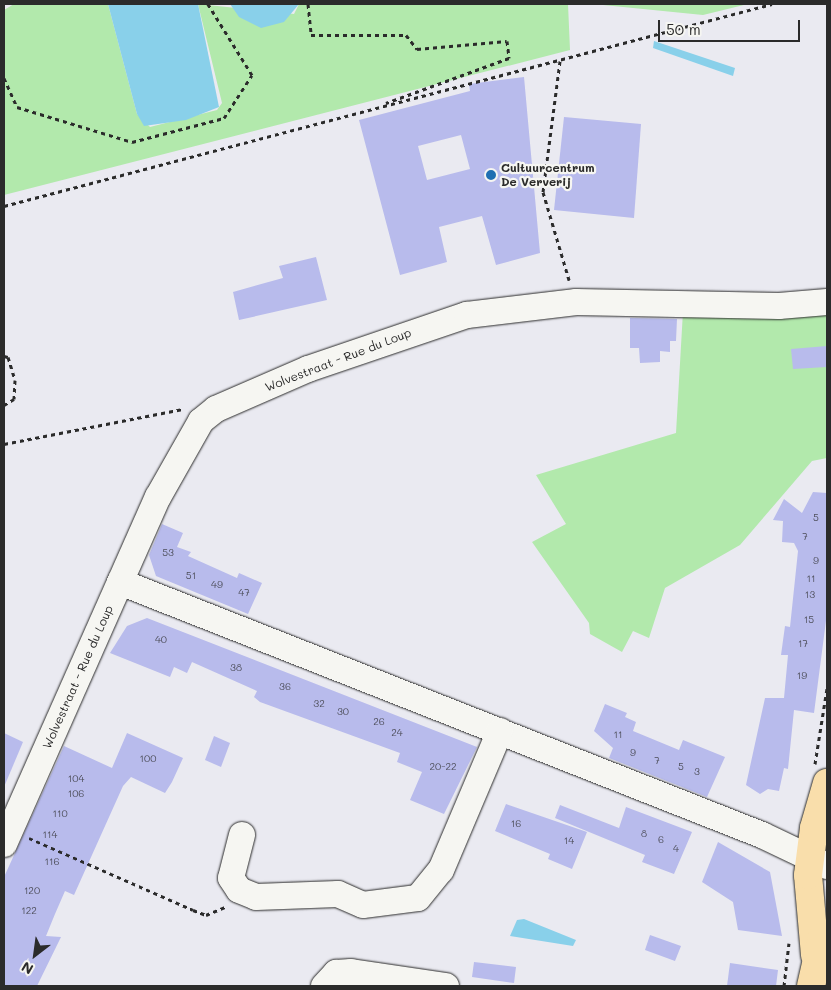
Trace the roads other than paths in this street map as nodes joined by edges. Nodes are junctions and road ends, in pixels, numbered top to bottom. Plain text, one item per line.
1 (827, 302) edge
2 (120, 582) junction
3 (500, 731) junction
4 (827, 783) edge
5 (821, 825) edge
6 (242, 835) dead end
7 (7, 837) edge
8 (818, 863) edge
9 (827, 924) edge
10 (815, 955) junction
11 (324, 986) edge
12 (446, 986) edge
13 (810, 986) edge

1 - 2 street, Wolvestraat - Rue du Loup
2 - 3 street
2 - 7 street, Wolvestraat - Rue du Loup
3 - 6 street
3 - 8 street
4 - 5 main road
5 - 8 main road
8 - 10 main road
9 - 10 main road
10 - 13 main road
11 - 12 street

